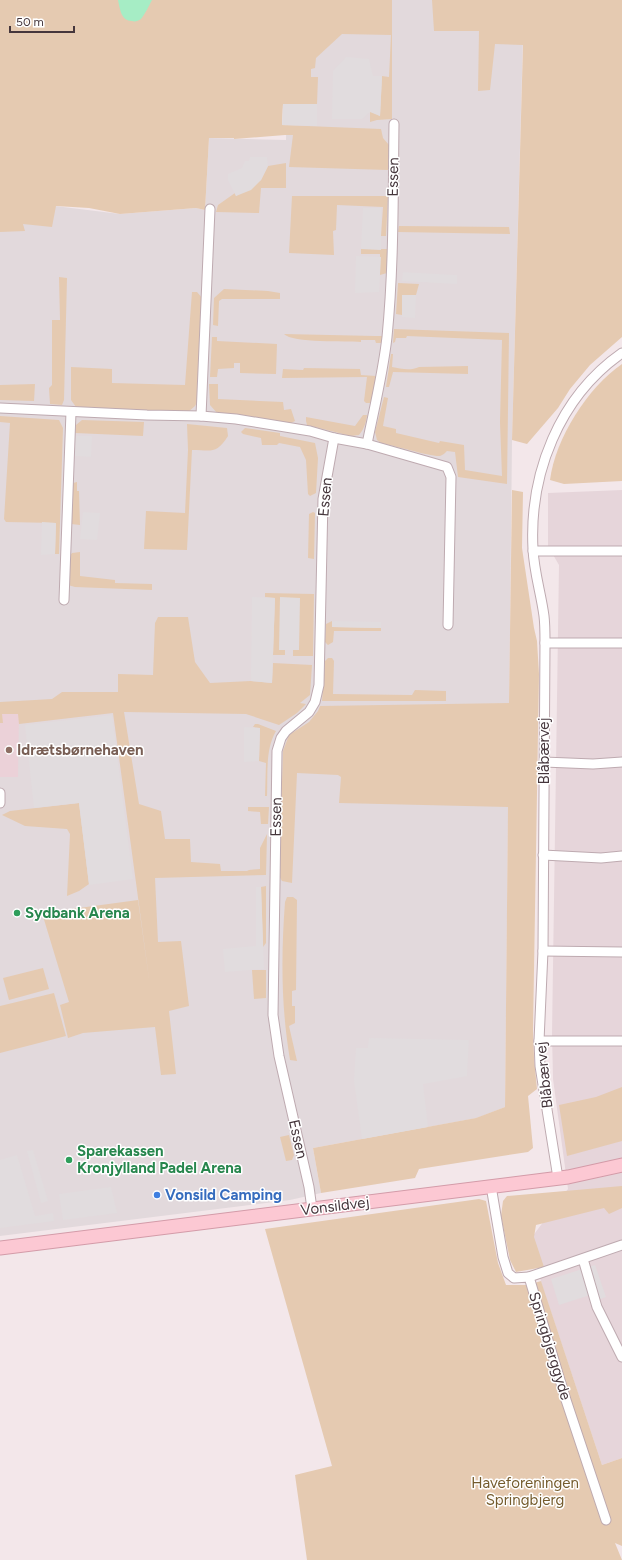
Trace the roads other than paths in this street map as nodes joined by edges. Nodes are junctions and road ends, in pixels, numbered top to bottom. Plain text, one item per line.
1 (394, 124) dead end
2 (210, 209) dead end
3 (622, 353) edge
4 (0, 408) edge
5 (71, 412) junction
6 (201, 416) junction
7 (334, 438) junction
8 (367, 444) junction
9 (533, 551) junction
10 (622, 551) edge
11 (64, 600) dead end
12 (448, 625) dead end
13 (545, 643) junction
14 (622, 643) edge
15 (544, 762) junction
16 (622, 762) edge
17 (0, 793) edge
18 (0, 803) edge
19 (543, 855) junction
20 (622, 856) edge
21 (543, 951) junction
22 (622, 952) edge
23 (539, 1041) junction
24 (622, 1041) edge
25 (622, 1165) edge
26 (558, 1178) junction
27 (491, 1186) junction
28 (312, 1209) junction
29 (622, 1245) edge
30 (0, 1248) edge
31 (583, 1259) junction
32 (529, 1277) junction
33 (622, 1357) edge
34 (606, 1520) dead end

1 - 8 street, Essen
2 - 6 street
3 - 9 street, Blåbærvej
4 - 5 street
5 - 6 street
5 - 11 street
6 - 7 street
7 - 8 street
7 - 28 street, Essen
8 - 12 street
9 - 10 street
9 - 13 street, Blåbærvej
13 - 14 street
13 - 15 street, Blåbærvej
15 - 16 street
15 - 19 street, Blåbærvej
17 - 18 street
19 - 20 street
19 - 21 street, Blåbærvej
21 - 22 street
21 - 23 street, Blåbærvej
23 - 24 street
23 - 26 street, Blåbærvej
25 - 26 main road, Vonsildvej
26 - 27 main road, Vonsildvej
27 - 28 main road, Vonsildvej
27 - 32 street, Springbjerggyde
28 - 30 main road, Vonsildvej
29 - 31 street
31 - 32 street
31 - 33 street
32 - 34 street, Springbjerggyde

